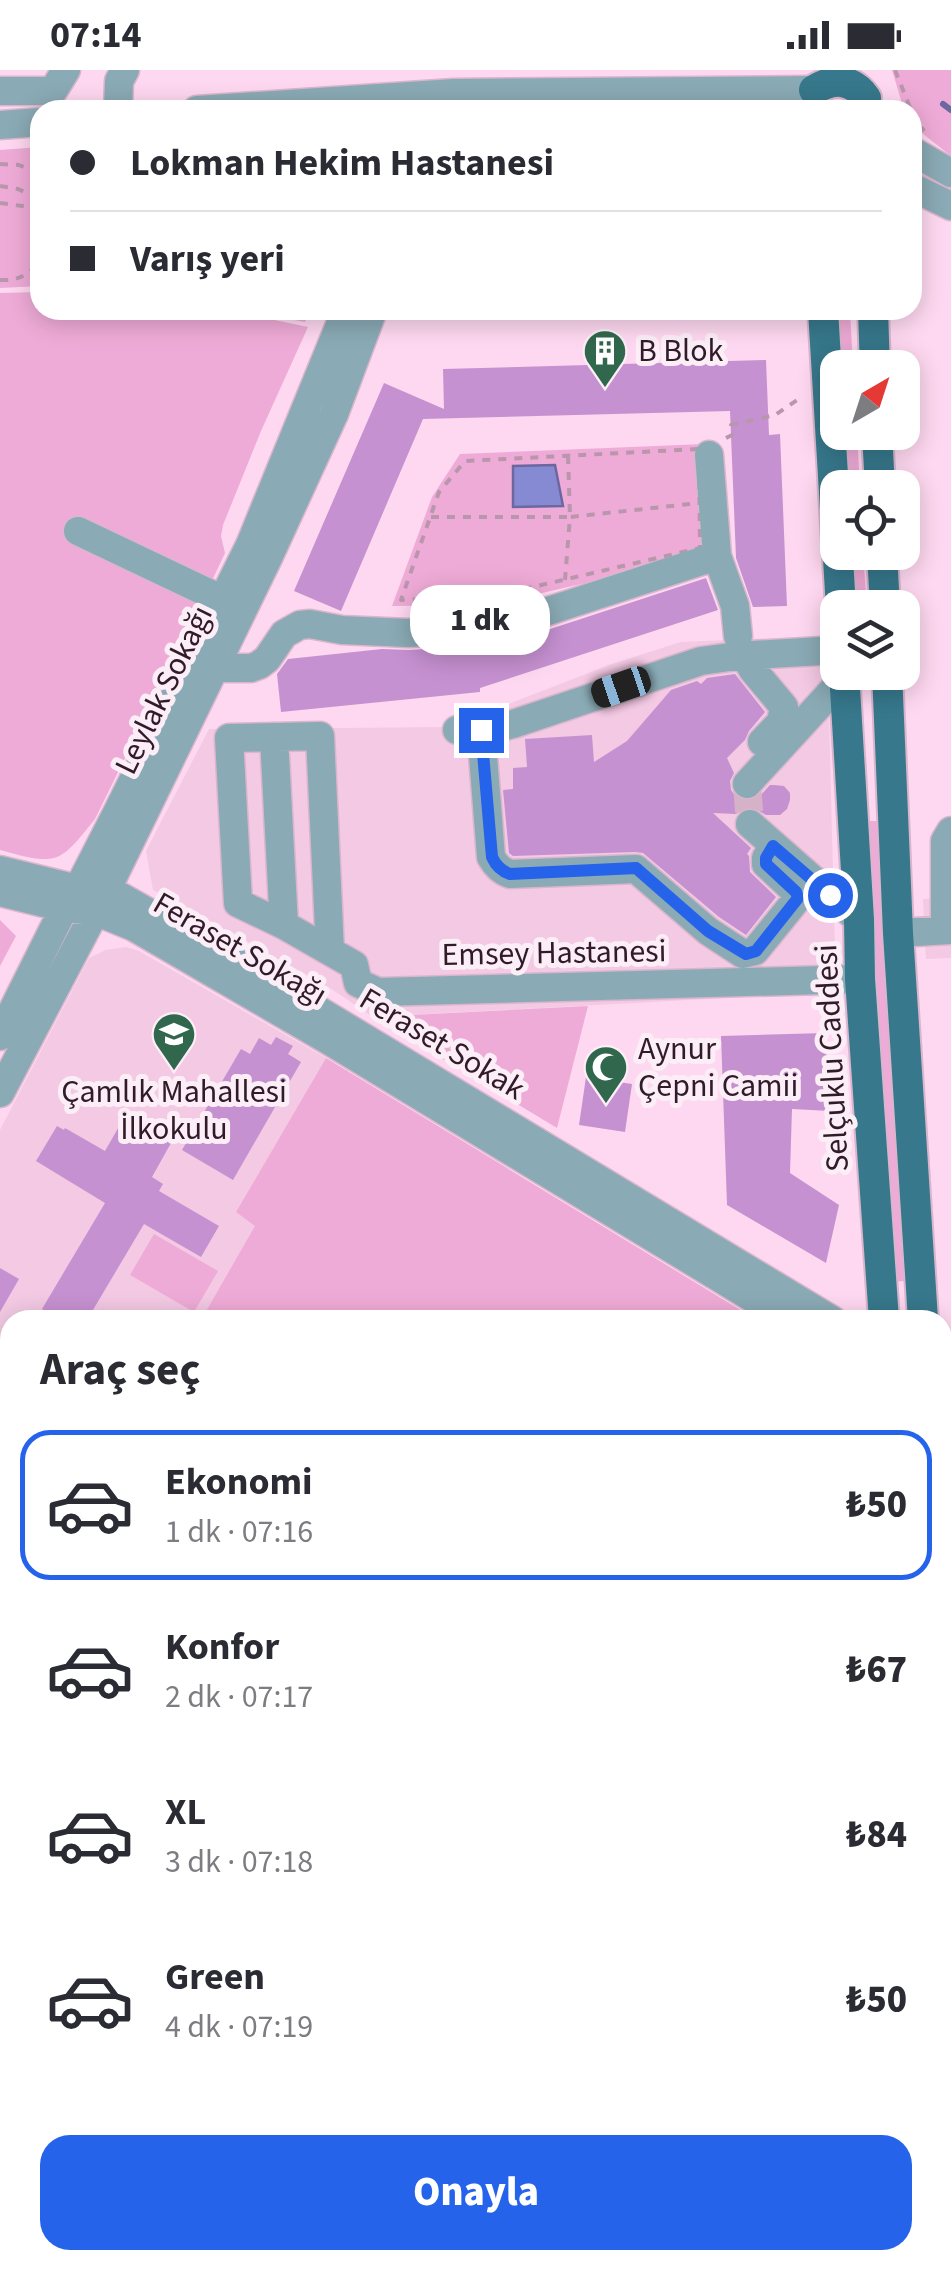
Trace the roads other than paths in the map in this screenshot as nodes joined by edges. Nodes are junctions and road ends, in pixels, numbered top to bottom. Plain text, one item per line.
1 (66, 70) edge
2 (125, 70) edge
3 (746, 80) edge
4 (814, 90) edge
5 (0, 91) edge
6 (442, 91) edge
7 (866, 93) edge
8 (119, 100) edge
9 (326, 100) edge
10 (30, 123) edge
11 (0, 126) edge
12 (922, 157) edge
13 (951, 173) edge
14 (922, 191) edge
15 (951, 206) edge
16 (342, 320) edge
17 (369, 320) edge
18 (824, 320) edge
19 (873, 320) edge
20 (874, 350) edge
21 (712, 449) road end
22 (78, 531) dead end
23 (718, 556) junction
24 (839, 590) edge
25 (224, 600) junction
26 (742, 646) junction
27 (820, 662) edge
28 (214, 668) junction
29 (823, 690) edge
30 (844, 690) edge
31 (888, 690) edge
32 (274, 737) junction
33 (750, 824) tunnel mouth
34 (951, 831) edge
35 (773, 846) junction
36 (0, 870) edge
37 (0, 892) edge
38 (86, 899) junction
39 (859, 920) junction
40 (284, 925) junction
41 (948, 930) edge
42 (898, 933) junction
43 (330, 951) junction
44 (860, 979) junction
45 (0, 1036) edge
46 (0, 1094) edge
47 (773, 1310) edge
48 (815, 1310) edge
49 (883, 1310) edge
50 (922, 1310) edge

1 - 5 street
2 - 8 street
3 - 4 street
3 - 6 street
4 - 7 main road
6 - 9 street
10 - 11 street
12 - 13 street
14 - 15 street
16 - 25 street, Leylak Sokağı
17 - 28 street, Leylak Sokağı
18 - 24 main road
19 - 20 main road
21 - 23 street
22 - 25 street
23 - 26 street
23 - 28 street
25 - 38 street, Leylak Sokağı
26 - 27 street
26 - 29 street
26 - 35 street
28 - 38 street, Leylak Sokağı
30 - 39 main road, Selçuklu Caddesi
31 - 42 main road
32 - 40 street
32 - 40 street, Emsey Hastanesi
32 - 43 street, Emsey Hastanesi
33 - 35 street
34 - 41 street
35 - 39 street
36 - 38 street, Feraset Sokak
37 - 38 street, Feraset Sokağı
38 - 45 street, Leylak Sokağı
38 - 46 street, Leylak Sokağı
38 - 47 street, Feraset Sokağı
38 - 48 street, Feraset Sokak
39 - 44 main road, Selçuklu Caddesi
40 - 43 street, Emsey Hastanesi
41 - 42 street
42 - 50 main road
43 - 44 street, Emsey Hastanesi
44 - 49 main road, Selçuklu Caddesi

